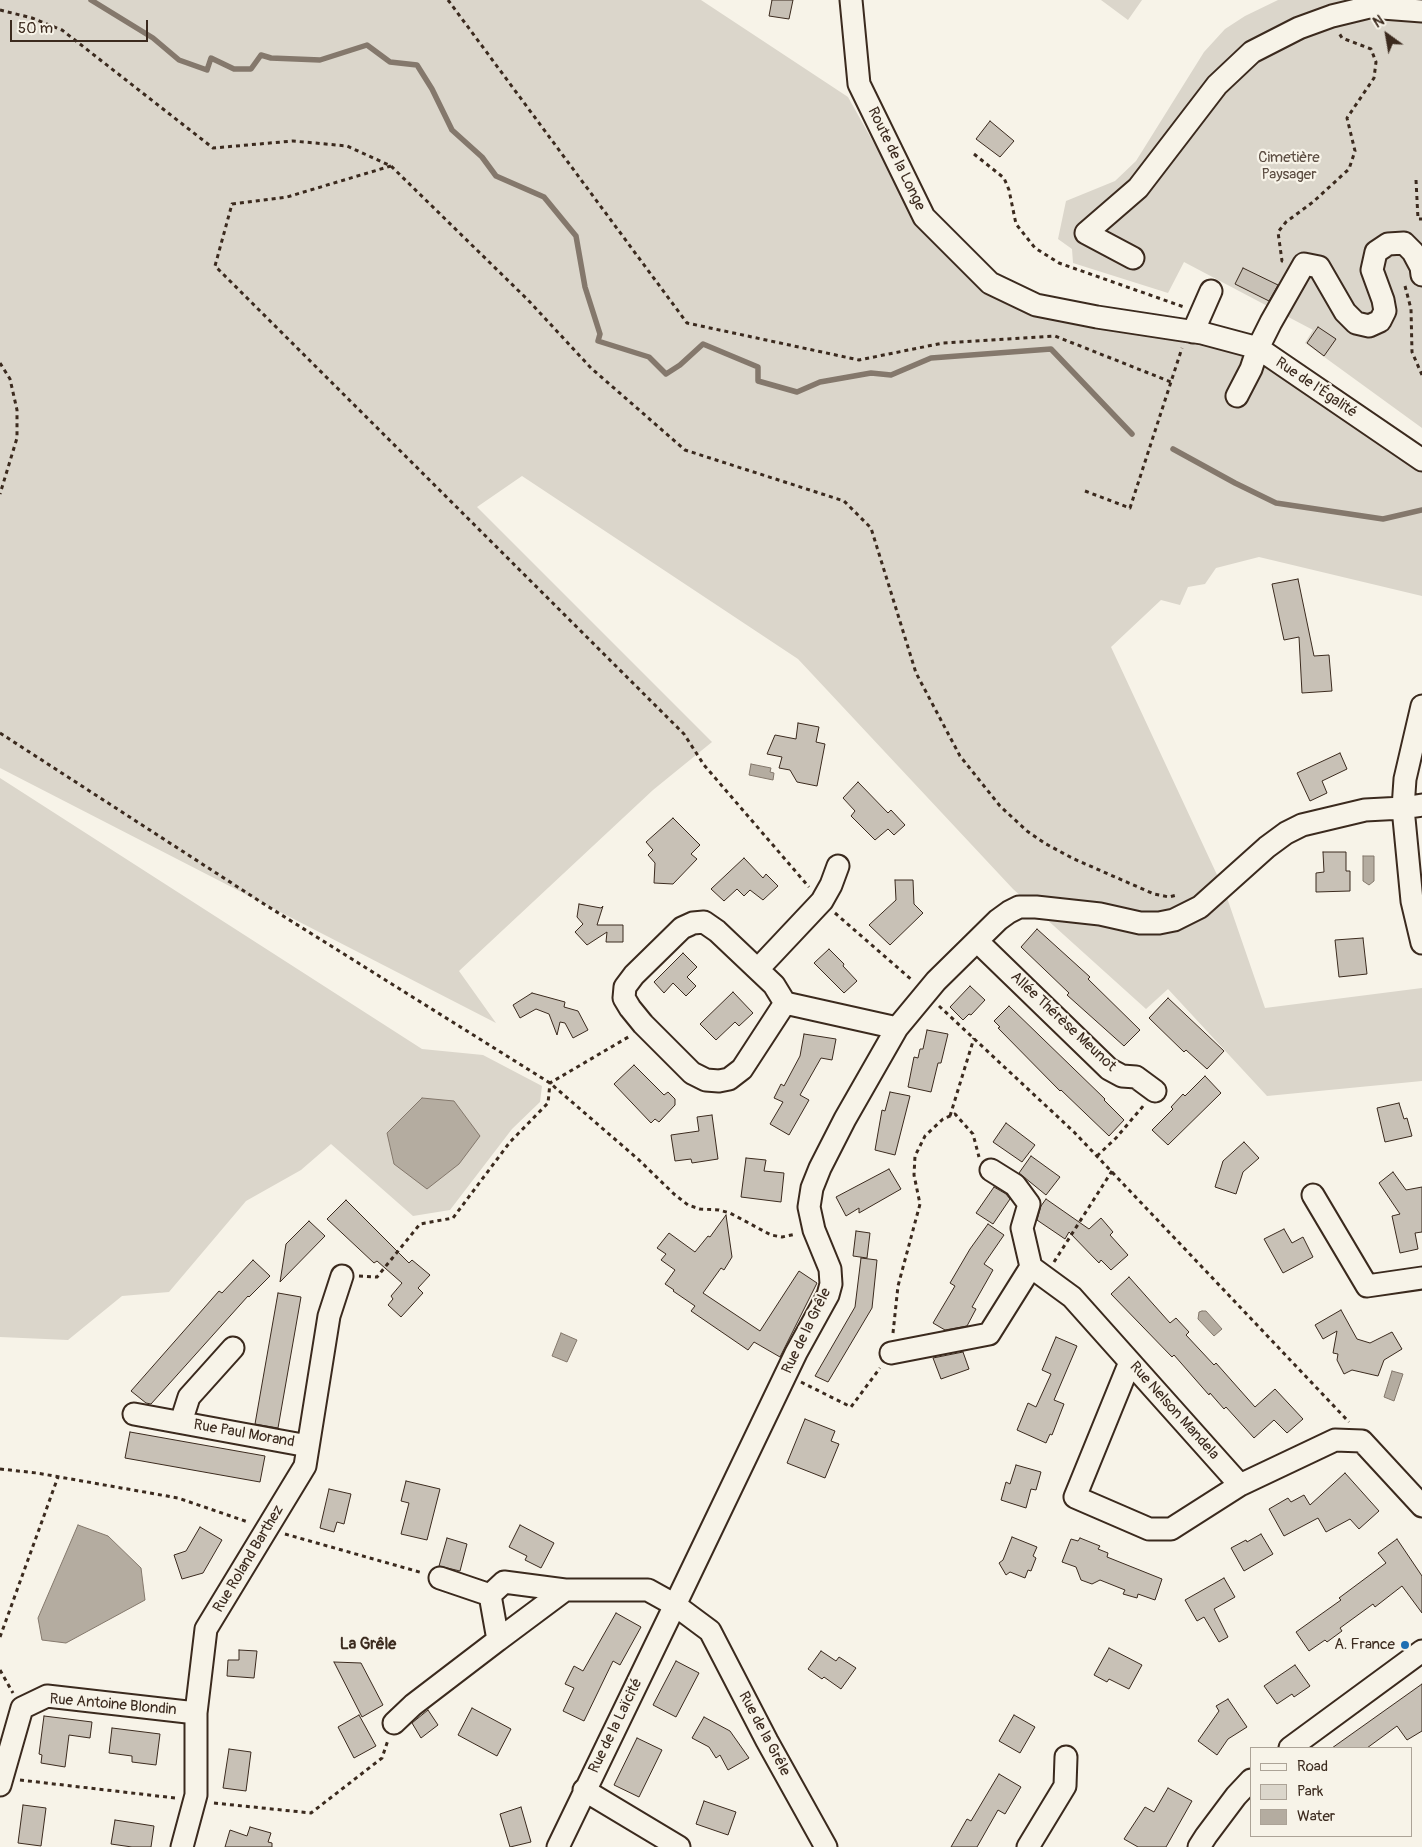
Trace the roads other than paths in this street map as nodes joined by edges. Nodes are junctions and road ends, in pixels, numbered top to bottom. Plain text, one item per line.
1 (851, 0) edge
2 (1422, 11) edge
3 (1134, 258) dead end
4 (1414, 279) edge
5 (1211, 291) dead end
6 (1195, 332) junction
7 (1258, 348) junction
8 (1237, 396) dead end
9 (1422, 460) edge
10 (1422, 706) edge
11 (1412, 807) edge
12 (838, 866) dead end
13 (977, 941) junction
14 (1422, 944) edge
15 (758, 969) junction
16 (785, 1003) junction
17 (897, 1028) junction
18 (1155, 1091) road end
19 (991, 1170) road end
20 (1313, 1195) dead end
21 (1038, 1272) junction
22 (342, 1276) road end
23 (1422, 1278) edge
24 (233, 1348) dead end
25 (891, 1353) road end
26 (1130, 1362) junction
27 (134, 1414) dead end
28 (181, 1422) junction
29 (308, 1446) junction
30 (1240, 1485) junction
31 (1422, 1506) edge
32 (440, 1578) road end
33 (565, 1590) junction
34 (490, 1595) junction
35 (675, 1605) junction
36 (498, 1640) junction
37 (1422, 1651) edge
38 (196, 1713) junction
39 (394, 1723) dead end
40 (1291, 1747) edge
41 (1066, 1757) dead end
42 (1250, 1781) edge
43 (0, 1785) edge
44 (584, 1790) junction
45 (182, 1847) edge
46 (558, 1847) edge
47 (679, 1847) edge
48 (826, 1847) edge
49 (1028, 1847) edge
50 (1199, 1847) edge

1 - 6 street, Route de la Longe
2 - 3 street
4 - 7 street
5 - 6 street
6 - 7 street, Rue de l'Égalité
7 - 8 street
7 - 9 street, Rue de l'Égalité
10 - 11 street
11 - 13 street, Rue de la Grêle
11 - 14 street
12 - 15 street
13 - 17 street, Rue de la Grêle
13 - 18 street, Allée Thérèse Meunot
15 - 16 street
15 - 16 street
16 - 17 street
17 - 35 street, Rue de la Grêle
19 - 21 street
20 - 23 street
21 - 25 street
21 - 26 street, Rue Nelson Mandela
22 - 29 street, Rue Roland Barthez
24 - 28 street, Rue Paul Morand
26 - 30 street, Rue Nelson Mandela
26 - 30 street
27 - 28 street, Rue Paul Morand
28 - 29 street, Rue Paul Morand
29 - 38 street, Rue Roland Barthez
30 - 31 street
32 - 34 street
33 - 34 street, Rue de la Grêle
33 - 35 street, Rue de la Grêle
33 - 36 street
34 - 36 street
35 - 44 street, Rue de la Laïcité
35 - 48 street, Rue de la Grêle
36 - 39 street
37 - 40 street
38 - 43 street, Rue Antoine Blondin
38 - 45 street, Rue Roland Barthez
41 - 49 street
42 - 50 street
44 - 46 street, Rue de la Laïcité
44 - 47 street

